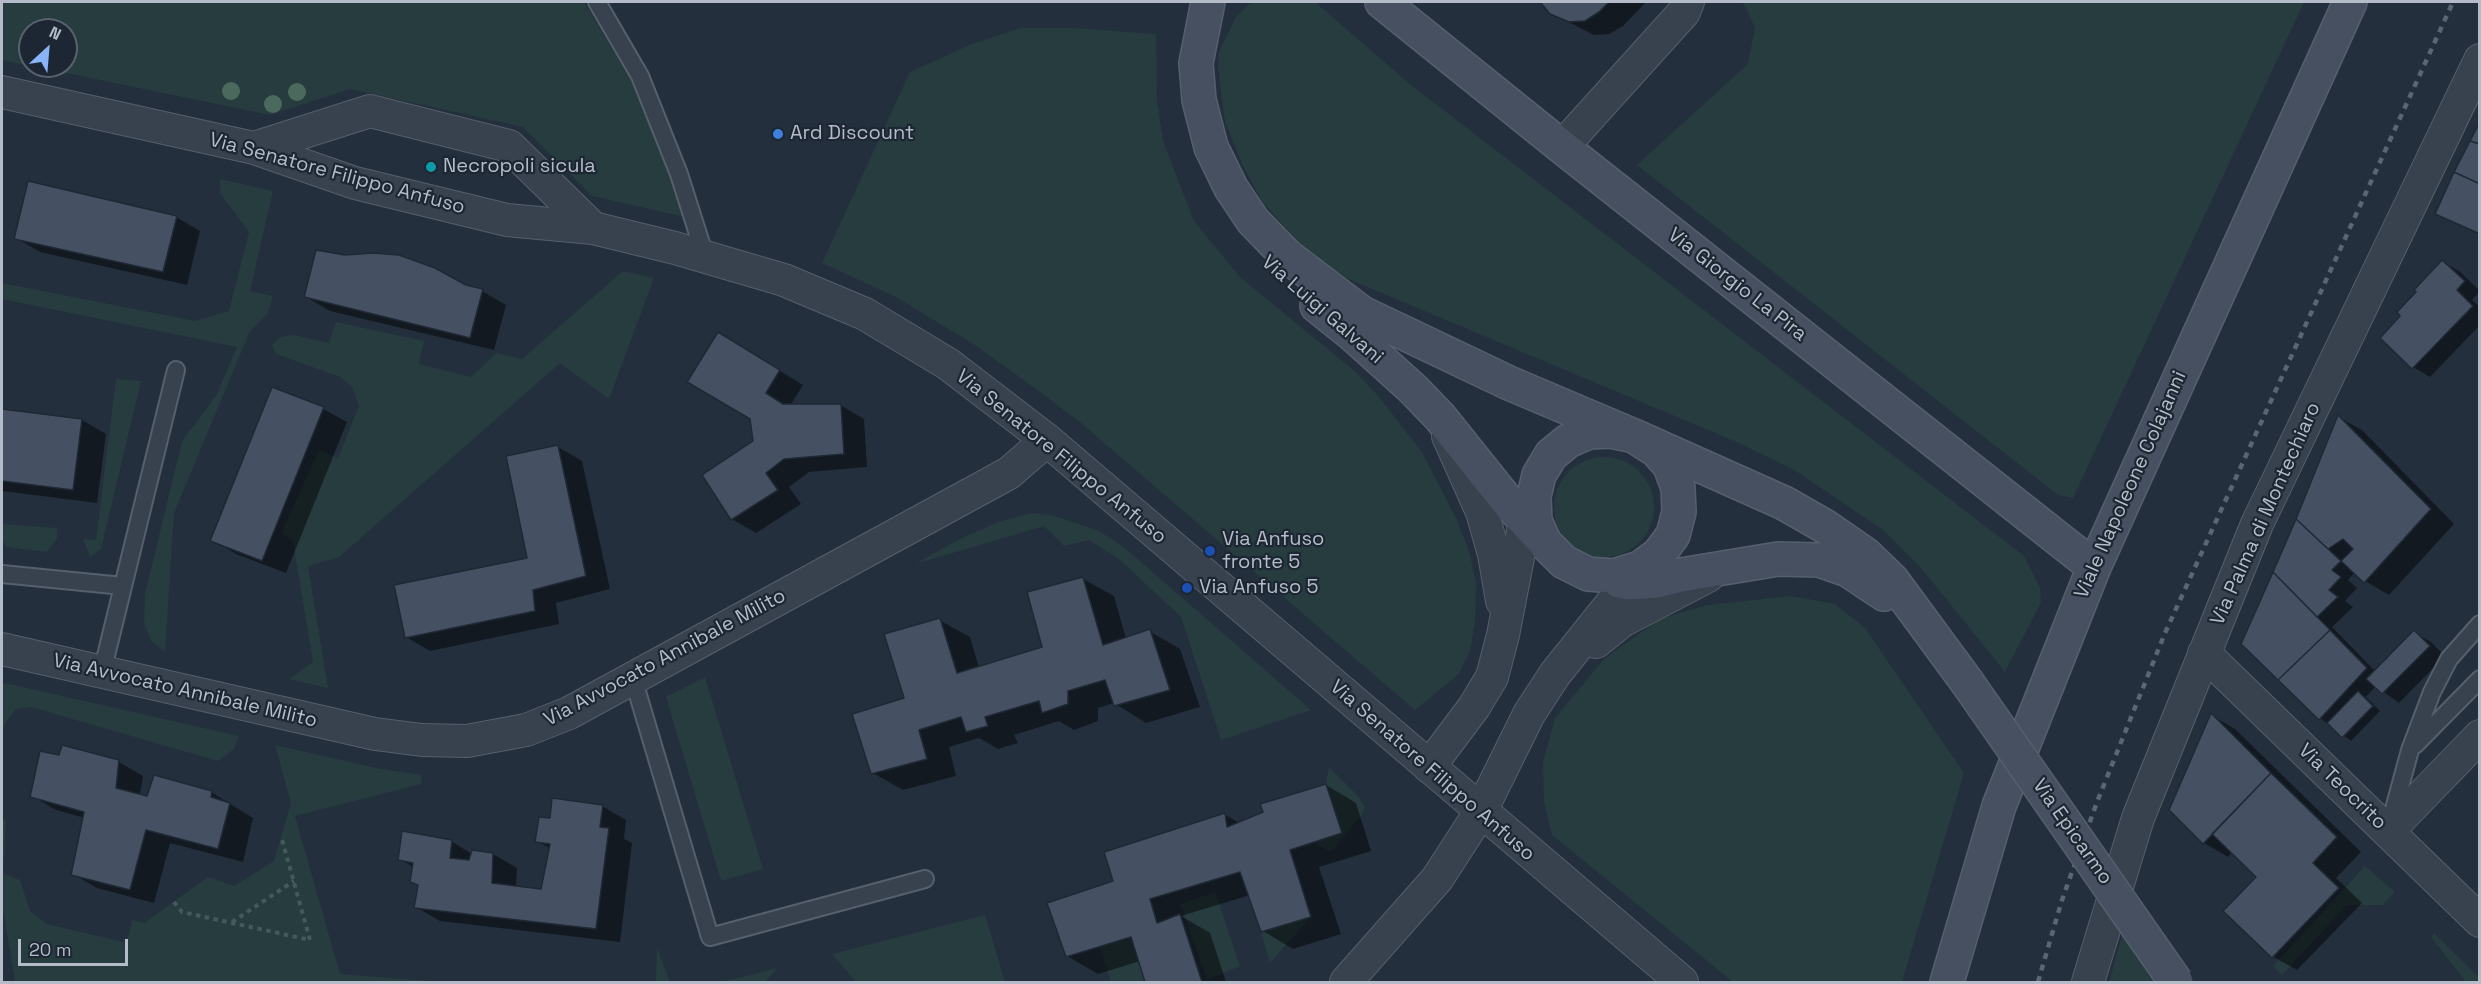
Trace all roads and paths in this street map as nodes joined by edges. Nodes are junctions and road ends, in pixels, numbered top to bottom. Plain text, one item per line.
1 (597, 2) edge
2 (1382, 2) edge
3 (1688, 2) edge
4 (2350, 2) edge
5 (1202, 3) edge
6 (2480, 60) edge
7 (2, 92) edge
8 (1562, 147) junction
9 (254, 148) junction
10 (593, 228) junction
11 (705, 256) junction
12 (176, 370) dead end
13 (1440, 417) junction
14 (1634, 436) junction
15 (1047, 440) junction
16 (1535, 520) junction
17 (2094, 567) junction
18 (1725, 568) junction
19 (2, 574) edge
20 (1634, 576) junction
21 (123, 586) junction
22 (2480, 624) edge
23 (1503, 635) junction
24 (2, 649) edge
25 (2204, 653) junction
26 (102, 672) junction
27 (1555, 674) junction
28 (633, 678) junction
29 (2480, 679) edge
30 (1967, 682) junction
31 (2480, 736) edge
32 (2410, 750) junction
33 (1429, 767) junction
34 (1480, 811) junction
35 (2388, 831) junction
36 (281, 836) dead end
37 (925, 879) dead end
38 (294, 880) junction
39 (174, 902) dead end
40 (2480, 921) edge
41 (231, 923) junction
42 (1346, 982) edge
43 (1682, 982) edge
44 (1947, 982) edge
45 (2088, 982) edge
46 (2176, 982) edge

1 - 11 lane
2 - 8 main road, Via Giorgio La Pira
3 - 8 street
4 - 17 main road, Viale Napoleone Colajanni
5 - 13 main road, Via Luigi Galvani
5 - 14 main road, Via Luigi Galvani
6 - 25 street, Via Palma di Montechiaro
7 - 9 street, Via Senatore Filippo Anfuso
8 - 17 main road, Via Giorgio La Pira
9 - 10 street, Via Senatore Filippo Anfuso
9 - 10 street
10 - 11 street, Via Senatore Filippo Anfuso
11 - 15 street, Via Senatore Filippo Anfuso
12 - 21 lane
13 - 16 main road, Via Luigi Galvani
13 - 23 street
14 - 16 main road
14 - 20 main road
14 - 30 main road
15 - 28 street, Via Avvocato Annibale Milito
15 - 33 street, Via Senatore Filippo Anfuso
16 - 20 main road
16 - 23 street
17 - 44 main road, Viale Napoleone Colajanni
18 - 20 main road
18 - 27 street
18 - 30 main road
19 - 21 lane
20 - 27 street
21 - 26 lane
22 - 32 lane
23 - 33 street
24 - 26 street, Via Avvocato Annibale Milito
25 - 35 street, Via Teocrito
25 - 45 street, Via Palma di Montechiaro
26 - 28 street, Via Avvocato Annibale Milito
27 - 34 street
28 - 37 lane
29 - 32 lane
30 - 46 main road, Via Epicarmo, bridge
31 - 35 street
32 - 35 lane
33 - 34 street, Via Senatore Filippo Anfuso
34 - 42 street
34 - 43 street, Via Senatore Filippo Anfuso
35 - 40 street, Via Teocrito
36 - 38 path
38 - 41 path
38 - 41 path
39 - 41 path

